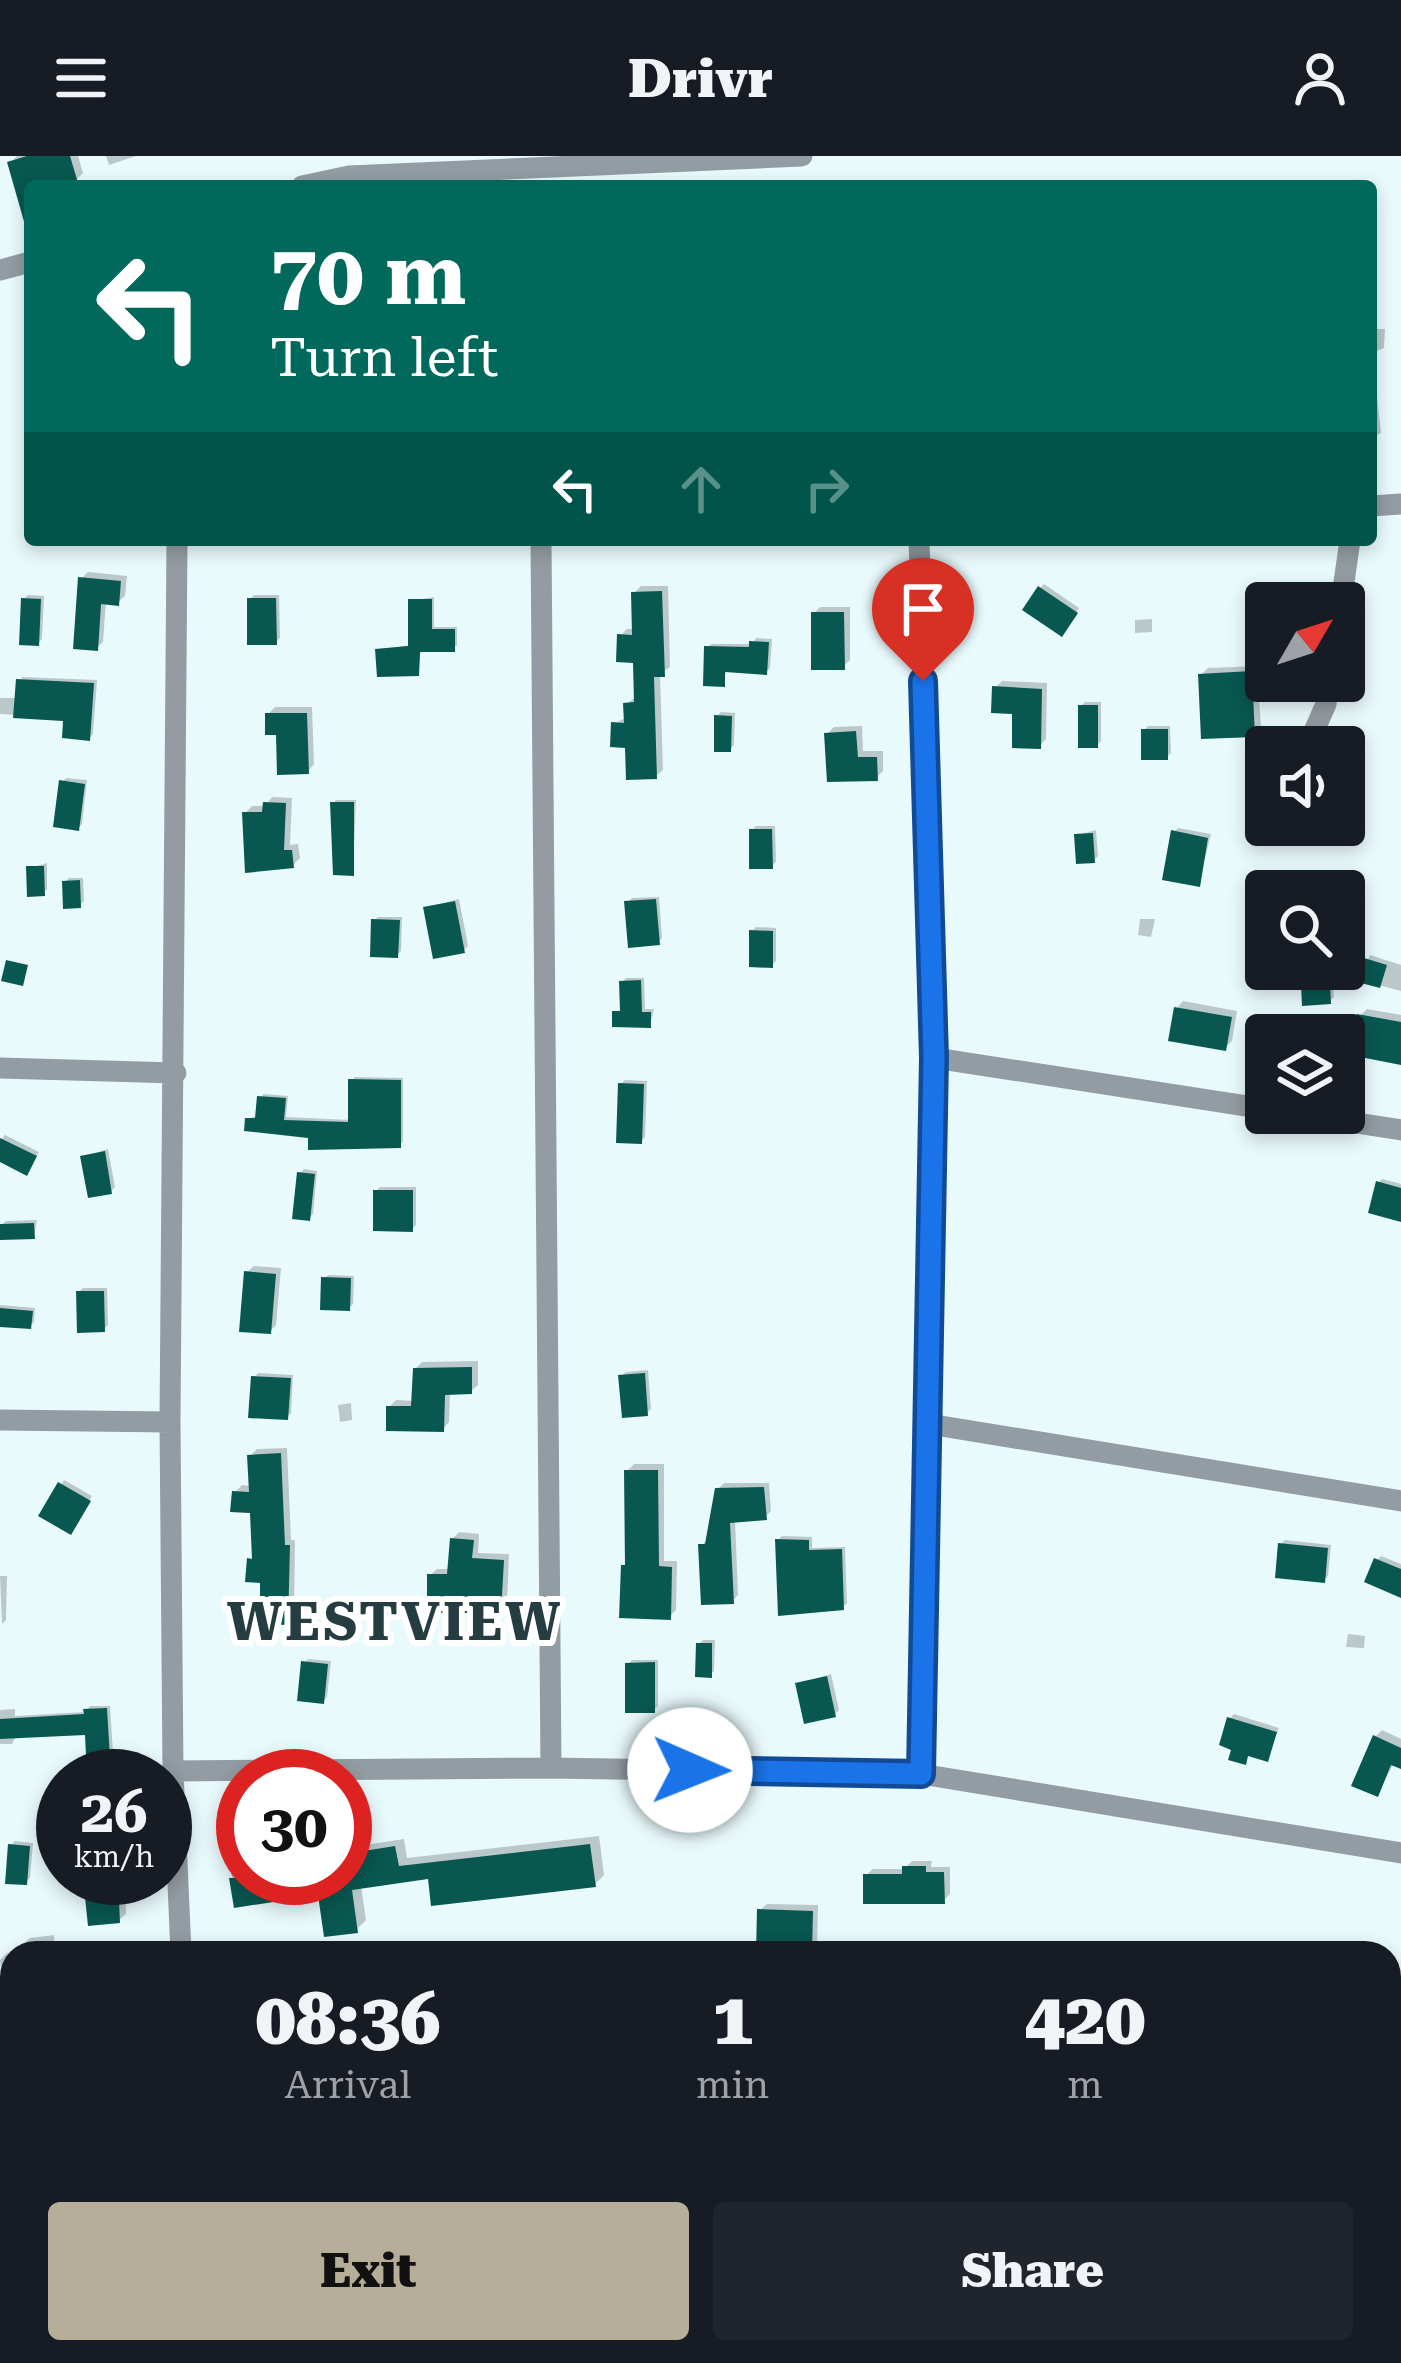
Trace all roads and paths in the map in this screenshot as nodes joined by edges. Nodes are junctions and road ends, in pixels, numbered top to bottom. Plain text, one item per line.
1 (802, 156) edge
2 (330, 180) edge
3 (177, 546) edge
4 (541, 546) edge
5 (920, 546) edge
6 (1349, 546) edge
7 (1344, 582) edge
8 (934, 1058) junction
9 (0, 1068) edge
10 (176, 1073) junction
11 (1245, 1106) edge
12 (1365, 1124) edge
13 (1401, 1130) edge
14 (0, 1420) edge
15 (170, 1422) junction
16 (929, 1424) junction
17 (1401, 1501) edge
18 (173, 1749) edge
19 (551, 1768) junction
20 (192, 1771) edge
21 (921, 1774) junction
22 (1401, 1853) edge
23 (179, 1905) edge
24 (180, 1941) edge

1 - 2 street
3 - 10 street
4 - 19 street
5 - 8 street
6 - 7 street
8 - 11 street
8 - 16 street
9 - 10 street
10 - 15 street
12 - 13 street
14 - 15 street
15 - 18 street
16 - 17 street
16 - 21 street
19 - 20 street
19 - 21 street
21 - 22 street
23 - 24 street

